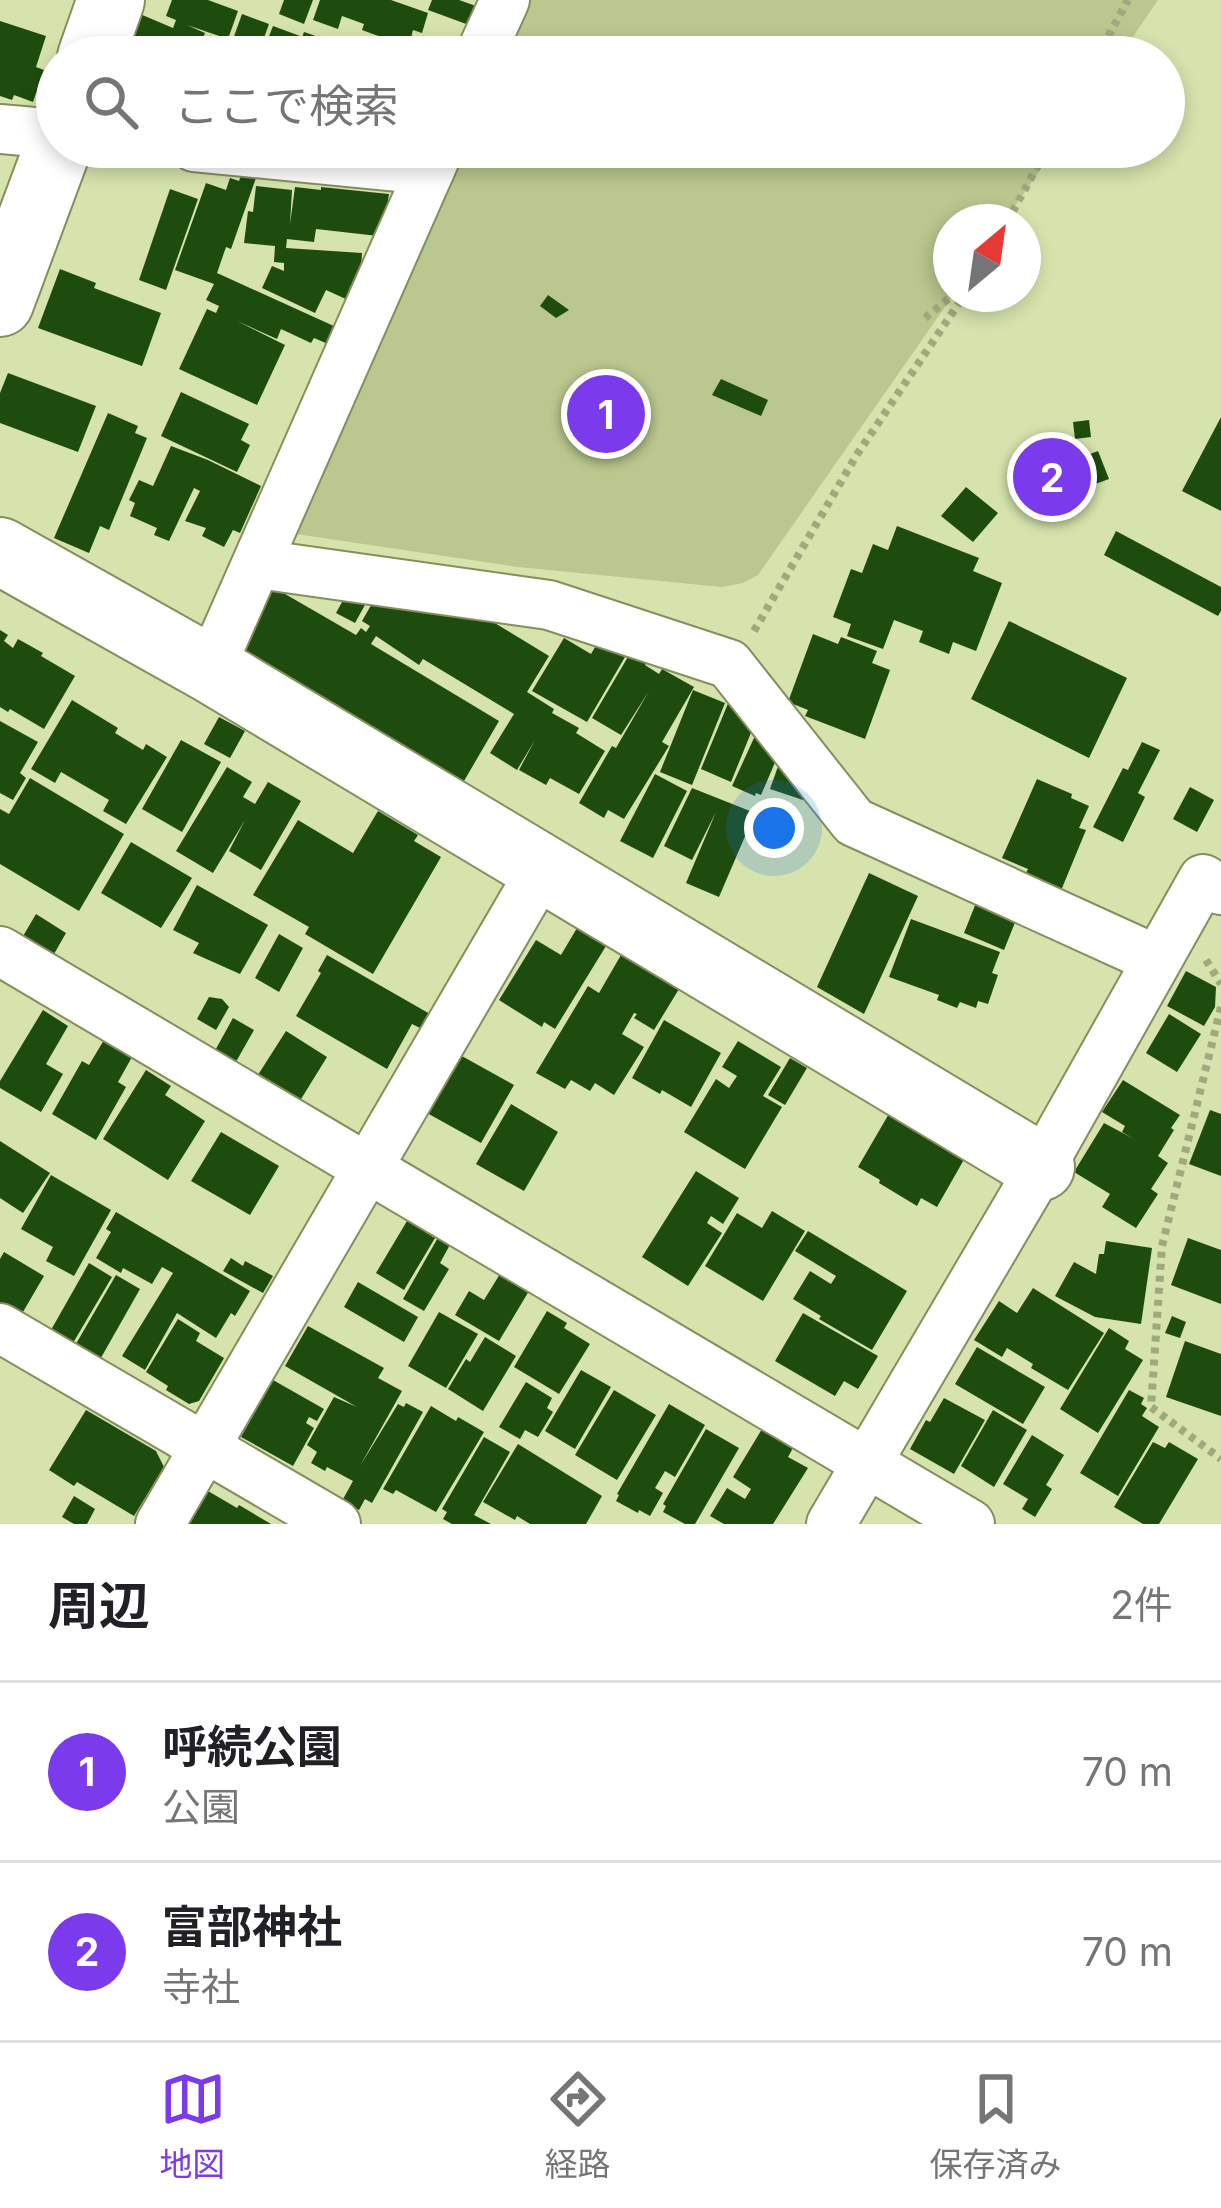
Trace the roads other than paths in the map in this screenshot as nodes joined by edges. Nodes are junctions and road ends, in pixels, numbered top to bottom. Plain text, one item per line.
1 (111, 0) edge
2 (505, 0) edge
3 (98, 36) edge
4 (489, 36) edge
5 (0, 129) edge
6 (36, 132) edge
7 (50, 168) edge
8 (431, 168) edge
9 (0, 303) edge
10 (0, 551) edge
11 (257, 564) junction
12 (211, 669) junction
13 (542, 869) junction
14 (1221, 890) edge
15 (0, 951) edge
16 (1157, 960) junction
17 (1041, 1167) junction
18 (368, 1168) junction
19 (0, 1328) edge
20 (206, 1446) junction
21 (867, 1463) junction
22 (160, 1524) edge
23 (335, 1524) edge
24 (831, 1524) edge
25 (970, 1524) edge

1 - 3 street
2 - 4 street
5 - 6 street
7 - 9 street
8 - 11 street
10 - 12 street
11 - 12 street
11 - 16 street
12 - 13 street
13 - 17 street
13 - 18 street
14 - 16 street
15 - 18 street
16 - 17 street
17 - 21 street
18 - 20 street
18 - 21 street
19 - 20 street
20 - 22 street
20 - 23 street
21 - 24 street
21 - 25 street

